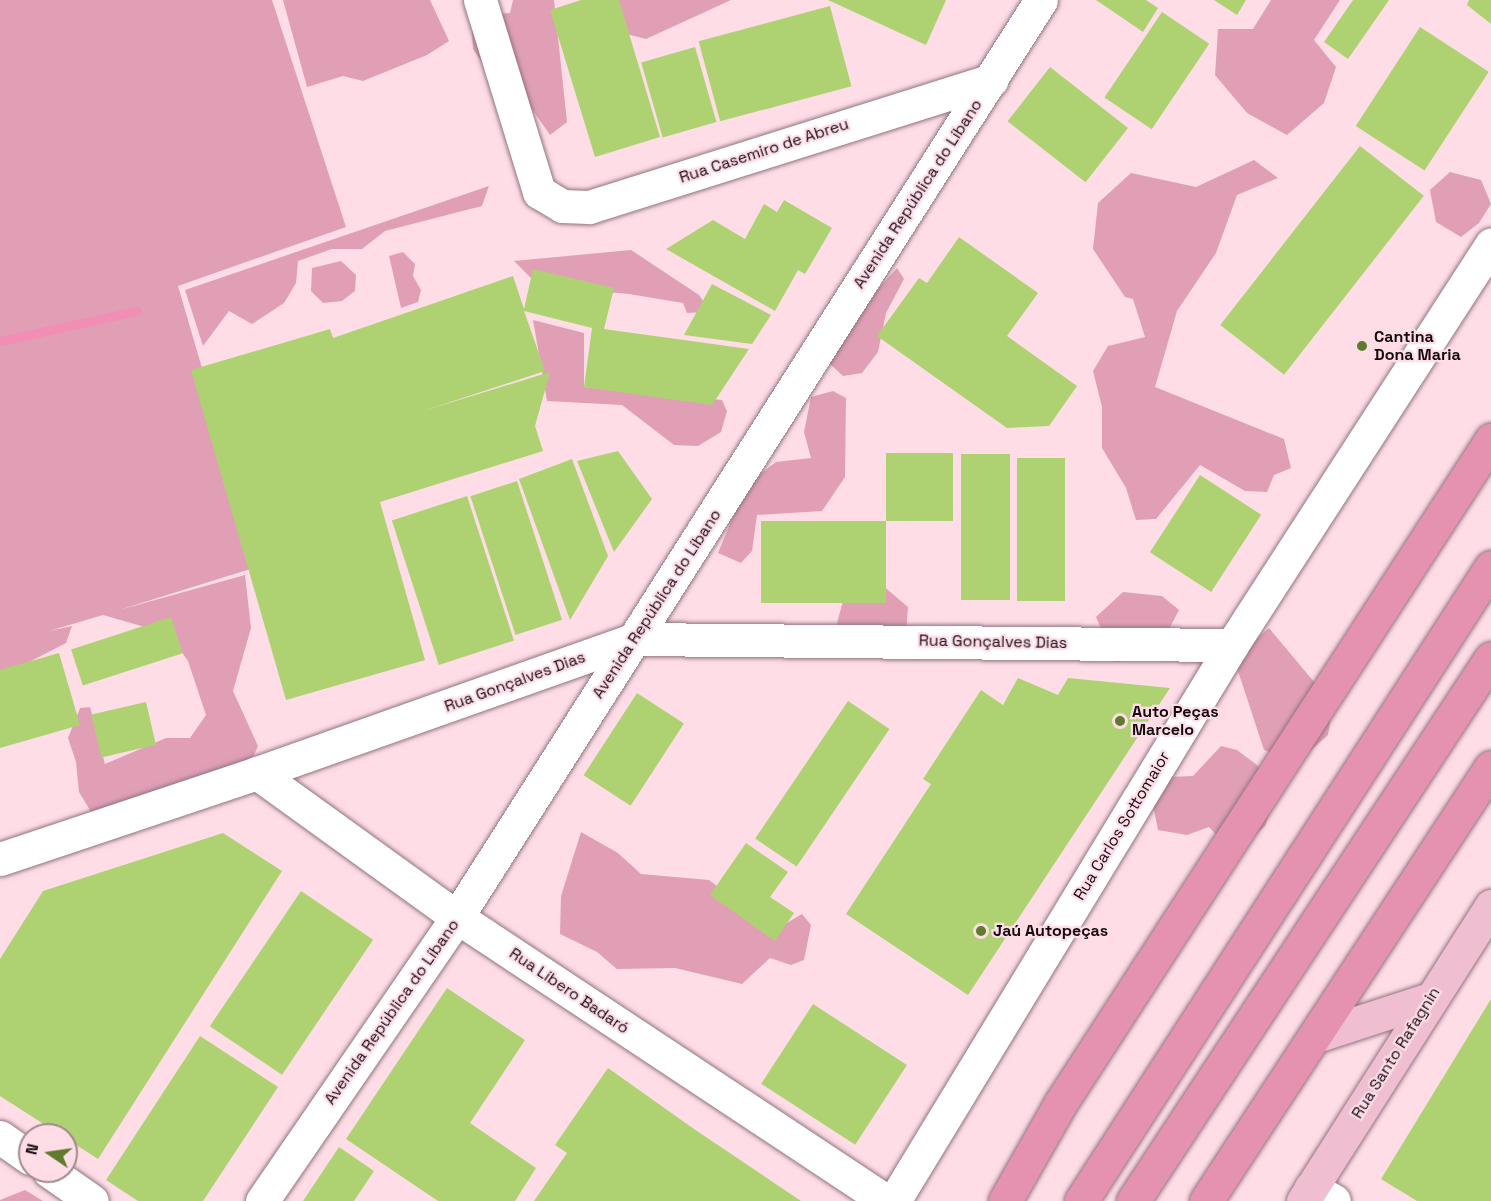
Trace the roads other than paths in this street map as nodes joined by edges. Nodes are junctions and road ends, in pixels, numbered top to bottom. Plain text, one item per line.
1 (480, 0) edge
2 (1041, 0) edge
3 (992, 80) junction
4 (1491, 244) edge
5 (1482, 266) edge
6 (1491, 440) edge
7 (1491, 567) edge
8 (635, 639) junction
9 (1232, 645) junction
10 (1491, 658) edge
11 (1491, 768) edge
12 (257, 773) junction
13 (0, 858) edge
14 (1491, 906) edge
15 (457, 917) junction
16 (1430, 999) junction
17 (1316, 1036) junction
18 (0, 1137) edge
19 (18, 1150) edge
20 (66, 1183) edge
21 (1316, 1197) edge
22 (92, 1201) edge
23 (262, 1201) edge
24 (886, 1201) edge
25 (894, 1201) edge
26 (1005, 1201) edge
27 (1082, 1201) edge
28 (1133, 1201) edge
29 (1206, 1201) edge

1 - 3 street, Rua Casemiro de Abreu
2 - 3 street, Avenida República do Líbano
3 - 8 street, Avenida República do Líbano
4 - 5 street, Rua Carlos Sottomaior
5 - 9 street, Rua Carlos Sottomaior
6 - 26 highway
7 - 27 highway
8 - 9 street, Rua Gonçalves Dias
8 - 12 street, Rua Gonçalves Dias
8 - 15 street, Avenida República do Líbano
9 - 25 street, Rua Carlos Sottomaior
10 - 28 highway
11 - 17 highway
12 - 13 street, Rua Gonçalves Dias
12 - 15 street, Rua Líbero Badaró
14 - 16 main road, Rua Santo Rafagnin
15 - 23 street, Avenida República do Líbano
15 - 24 street, Rua Líbero Badaró
16 - 17 main road
16 - 21 main road, Rua Santo Rafagnin
17 - 29 highway
18 - 19 street
20 - 22 street

